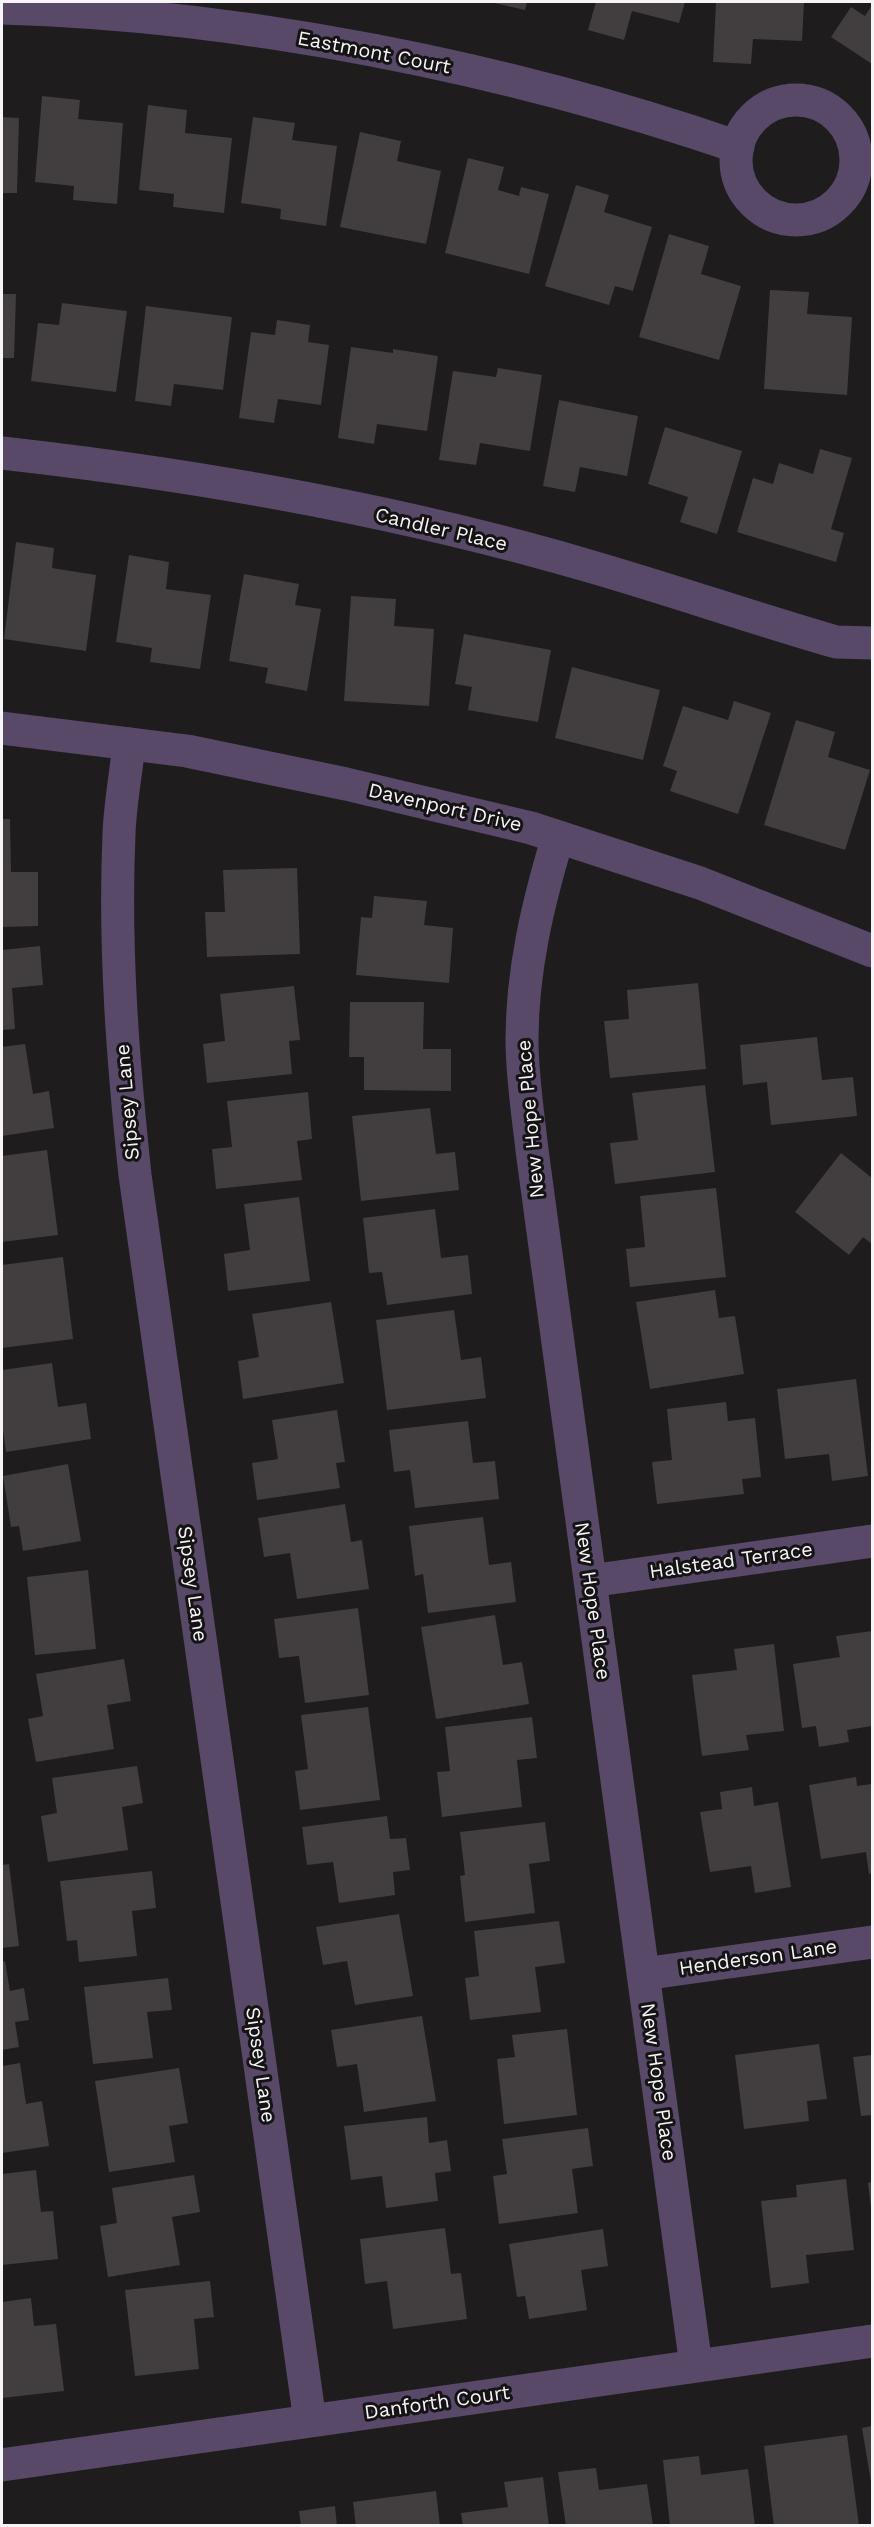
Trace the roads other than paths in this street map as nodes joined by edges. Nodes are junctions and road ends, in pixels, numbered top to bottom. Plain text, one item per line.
1 (2, 8) edge
2 (738, 147) dead end
3 (2, 453) edge
4 (873, 643) edge
5 (2, 728) edge
6 (129, 744) junction
7 (558, 837) junction
8 (873, 951) edge
9 (873, 1541) edge
10 (590, 1581) junction
11 (873, 1942) edge
12 (643, 1974) junction
13 (873, 2341) edge
14 (696, 2366) junction
15 (310, 2421) junction
16 (2, 2464) edge

1 - 2 street, Eastmont Court
3 - 4 street, Candler Place
5 - 6 street, Davenport Drive
6 - 7 street, Davenport Drive
6 - 15 street, Sipsey Lane
7 - 8 street, Davenport Drive
7 - 10 street, New Hope Place
9 - 10 street, Halstead Terrace
10 - 12 street, New Hope Place
11 - 12 street, Henderson Lane
12 - 14 street, New Hope Place
13 - 14 street, Danforth Court
14 - 15 street, Danforth Court
15 - 16 street, Danforth Court

